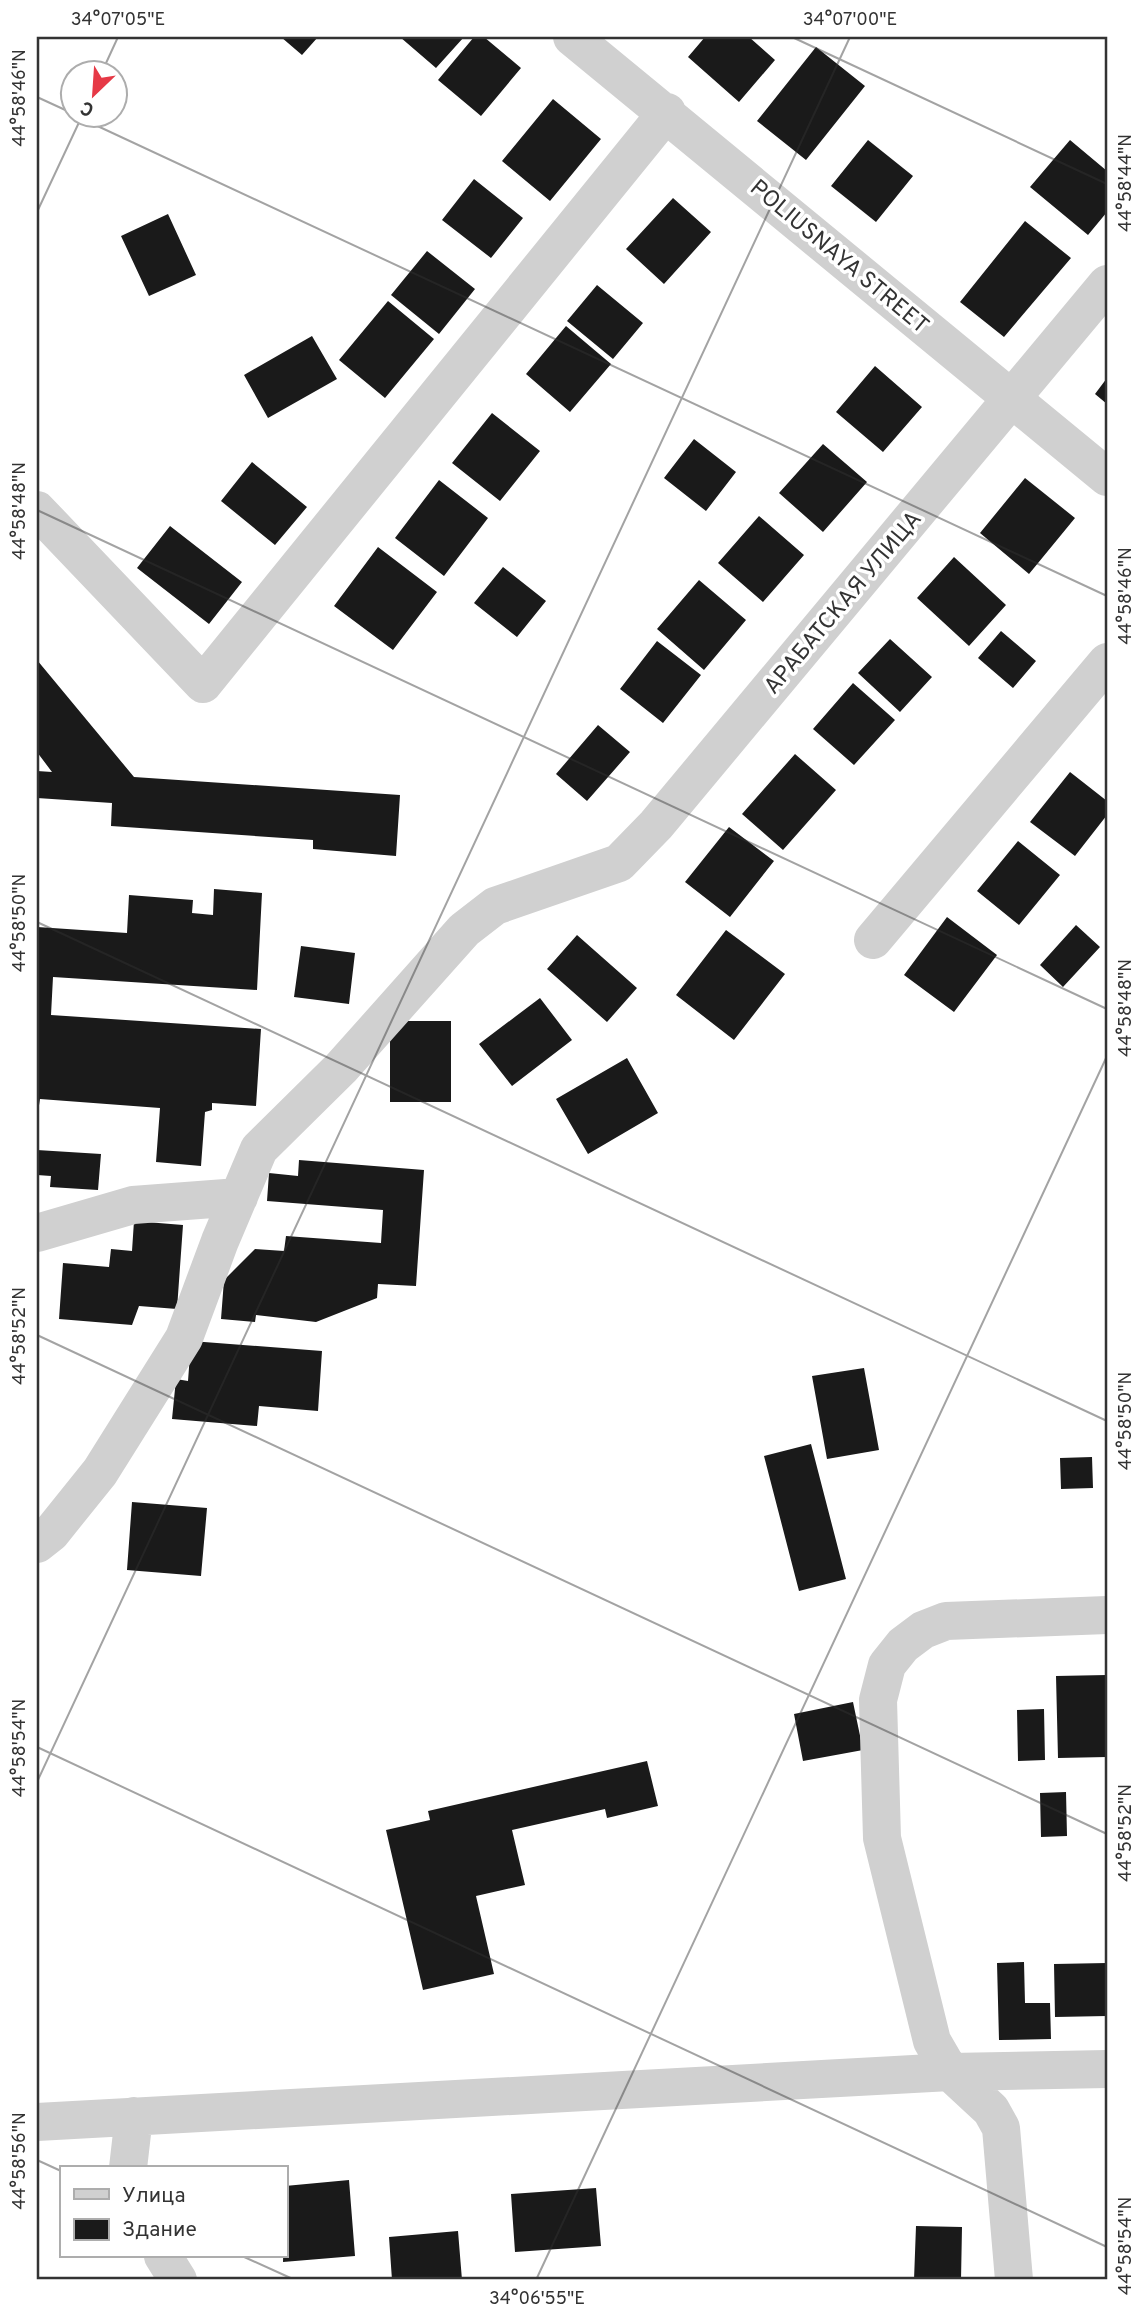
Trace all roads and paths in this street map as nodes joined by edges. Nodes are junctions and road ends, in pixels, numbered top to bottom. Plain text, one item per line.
1 (572, 37) edge
2 (667, 112) junction
3 (1107, 284) edge
4 (1012, 399) junction
5 (1107, 477) edge
6 (37, 510) edge
7 (1107, 662) edge
8 (873, 940) dead end
9 (239, 1196) junction
10 (37, 1233) edge
11 (37, 1544) edge
12 (1107, 1615) edge
13 (1107, 2069) edge
14 (950, 2072) junction
15 (134, 2116) junction
16 (37, 2122) edge
17 (128, 2166) edge
18 (164, 2258) edge
19 (178, 2280) edge
20 (1014, 2280) edge

1 - 2 street, POLIUSNAYA STREET
2 - 4 street, POLIUSNAYA STREET
2 - 6 street
3 - 4 street, АРАБАТСКАЯ УЛИЦА
4 - 5 street, POLIUSNAYA STREET
4 - 9 street, АРАБАТСКАЯ УЛИЦА
7 - 8 street
9 - 10 street
9 - 11 street, АРАБАТСКАЯ УЛИЦА
12 - 14 street
13 - 14 street
14 - 15 street
14 - 20 street
15 - 16 street
15 - 17 street
18 - 19 street

